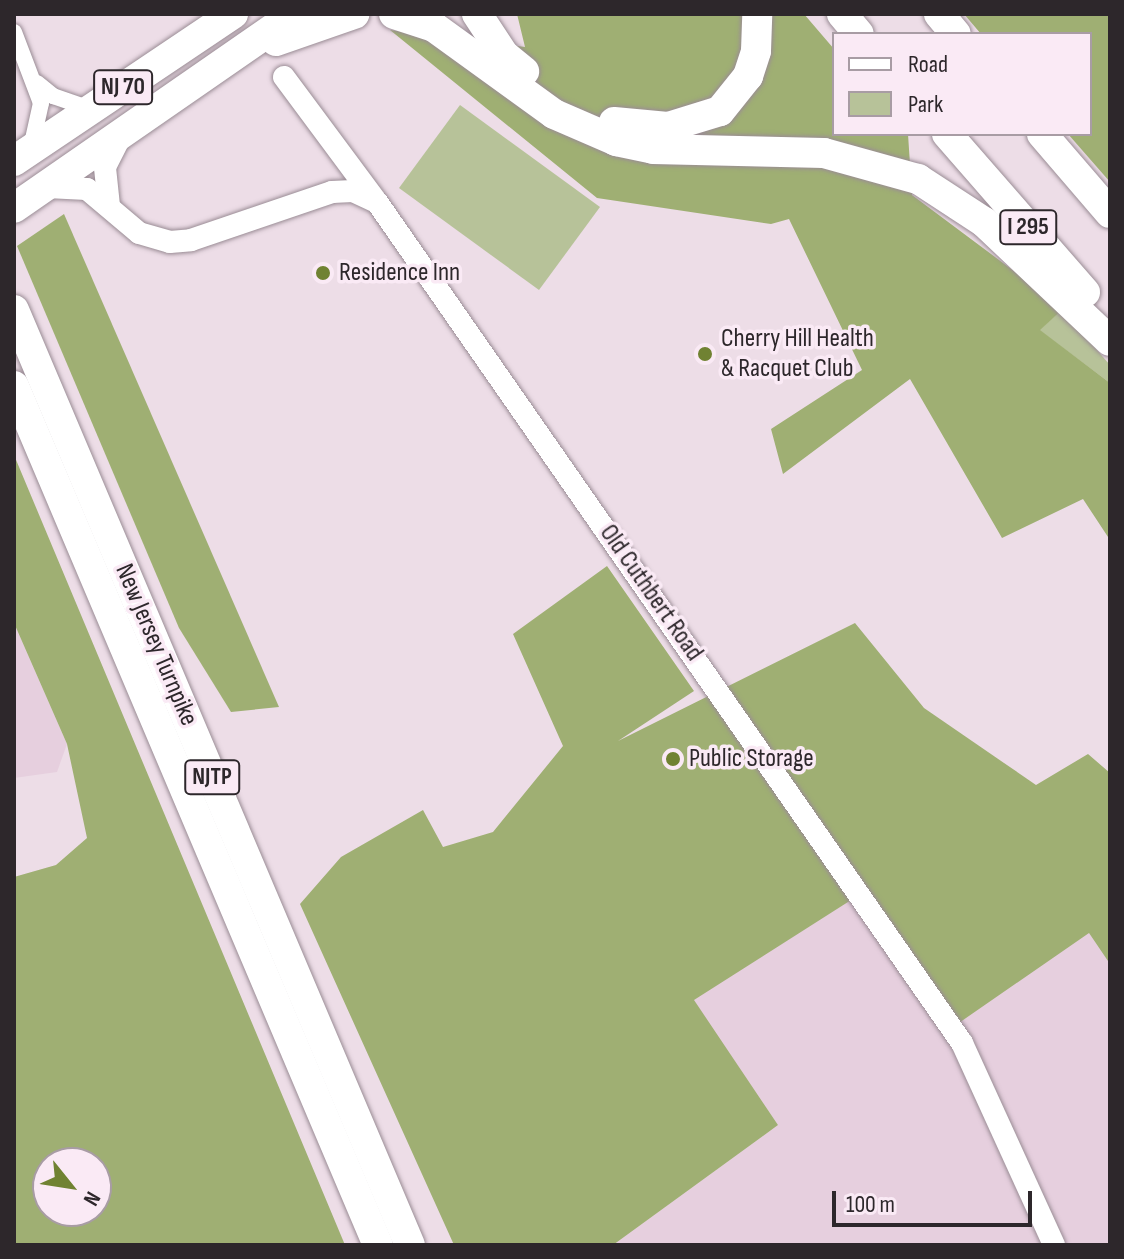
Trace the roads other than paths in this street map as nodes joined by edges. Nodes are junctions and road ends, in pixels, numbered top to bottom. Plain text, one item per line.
1 (210, 14) edge
2 (233, 14) edge
3 (294, 14) edge
4 (354, 14) edge
5 (394, 14) edge
6 (477, 14) edge
7 (757, 14) edge
8 (842, 14) edge
9 (939, 14) edge
10 (14, 32) edge
11 (857, 32) edge
12 (954, 32) edge
13 (229, 59) junction
14 (155, 65) junction
15 (284, 77) dead end
16 (37, 83) junction
17 (90, 109) junction
18 (128, 129) junction
19 (949, 136) edge
20 (1044, 136) edge
21 (22, 156) edge
22 (41, 189) junction
23 (377, 202) junction
24 (109, 206) junction
25 (14, 208) edge
26 (1110, 213) edge
27 (14, 310) edge
28 (1110, 321) edge
29 (1110, 341) edge
30 (14, 386) edge
31 (378, 1245) edge
32 (410, 1245) edge
33 (1054, 1245) edge

1 - 14 highway
2 - 14 highway, NJ 70
3 - 13 highway, NJ 70
4 - 13 highway
5 - 29 highway
6 - 7 highway
8 - 11 highway
9 - 12 highway
10 - 16 street
13 - 18 highway, NJ 70
14 - 17 highway, NJ 70
15 - 23 street, Old Cuthbert Road
16 - 17 street
16 - 21 street
17 - 21 highway, NJ 70
18 - 22 highway, NJ 70
18 - 24 street
19 - 28 highway, I 295
20 - 26 highway, I 295
22 - 24 street
22 - 25 highway, NJ 70
23 - 24 street
23 - 33 street, Old Cuthbert Road
27 - 32 highway, New Jersey Turnpike / NJTP
30 - 31 highway, New Jersey Turnpike / NJTP

